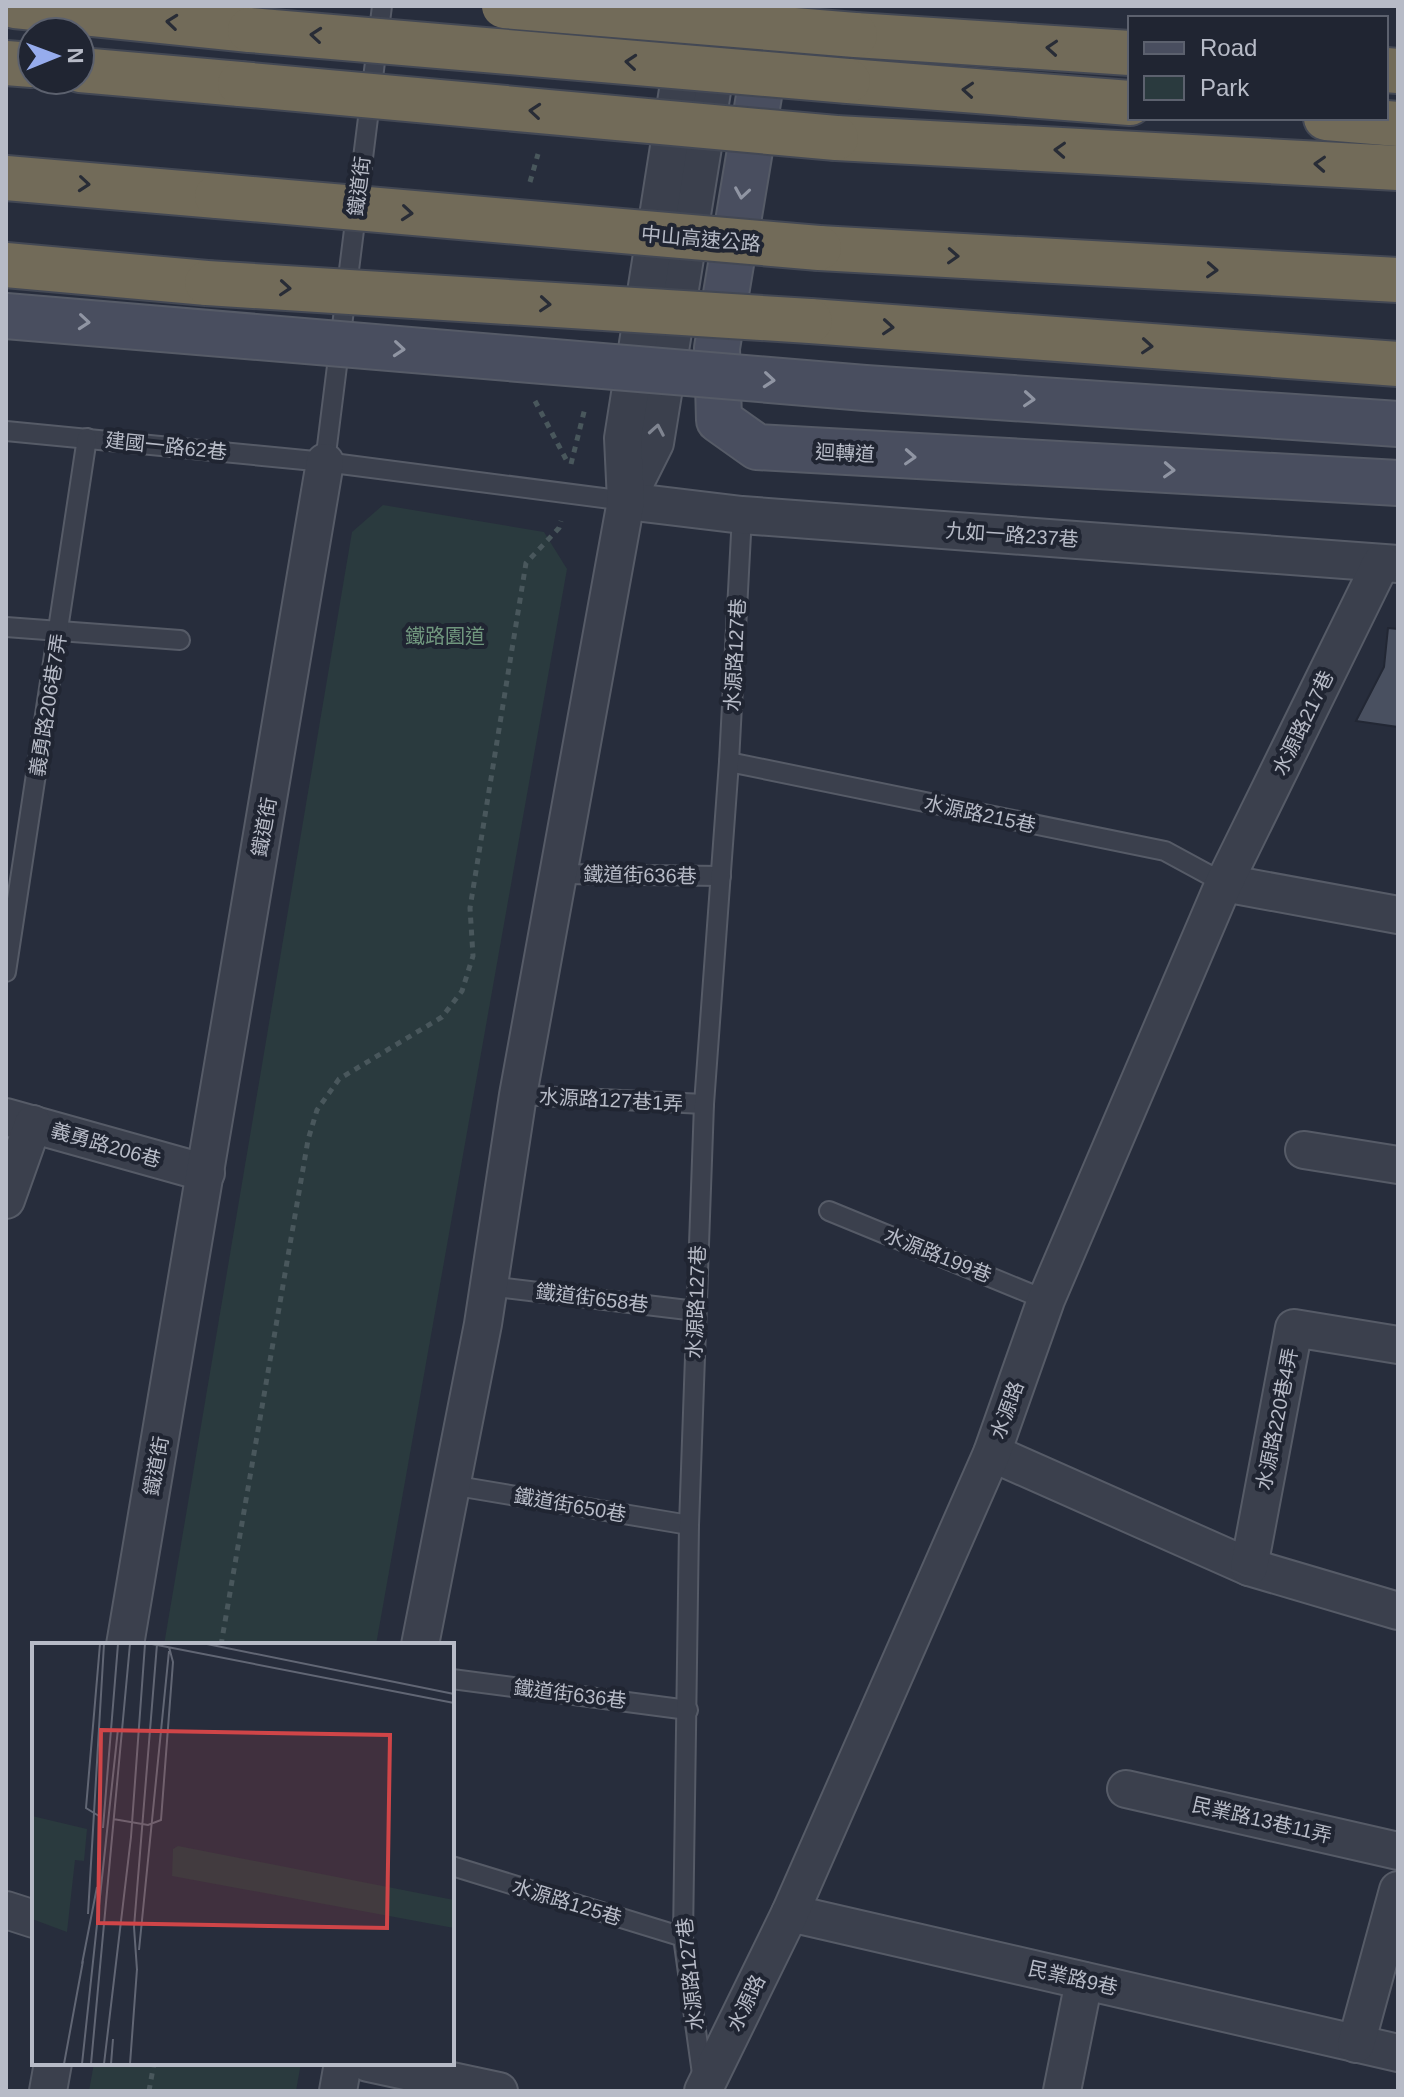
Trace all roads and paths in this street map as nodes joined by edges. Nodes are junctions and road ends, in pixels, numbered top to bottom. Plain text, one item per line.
1 (15, 6) edge
2 (382, 6) edge
3 (504, 6) edge
4 (692, 6) edge
5 (726, 6) edge
6 (774, 6) edge
7 (1128, 53) edge
8 (96, 71) edge
9 (1128, 103) edge
10 (1350, 120) edge
11 (1398, 124) edge
12 (1398, 168) edge
13 (6, 178) edge
14 (6, 265) edge
15 (1398, 280) edge
16 (6, 316) edge
17 (1398, 364) edge
18 (586, 404) dead end
19 (1398, 424) edge
20 (6, 431) edge
21 (87, 438) junction
22 (325, 462) junction
23 (570, 467) dead end
24 (1398, 483) edge
25 (626, 501) junction
26 (742, 515) junction
27 (559, 528) dead end
28 (1390, 563) edge
29 (6, 627) edge
30 (59, 629) junction
31 (180, 640) dead end
32 (729, 762) junction
33 (559, 874) junction
34 (721, 876) junction
35 (1224, 883) junction
36 (1398, 915) edge
37 (6, 972) edge
38 (518, 1095) junction
39 (704, 1104) junction
40 (20, 1121) edge
41 (1304, 1150) dead end
42 (1398, 1165) edge
43 (206, 1173) junction
44 (6, 1200) edge
45 (829, 1211) dead end
46 (488, 1286) junction
47 (1046, 1300) junction
48 (696, 1311) junction
49 (1398, 1345) edge
50 (992, 1453) junction
51 (451, 1485) junction
52 (689, 1525) junction
53 (1249, 1567) junction
54 (1398, 1611) edge
55 (125, 1643) edge
56 (221, 1643) edge
57 (420, 1643) edge
58 (454, 1679) edge
59 (688, 1710) junction
60 (1126, 1789) dead end
61 (1398, 1851) edge
62 (454, 1867) edge
63 (1398, 1890) edge
64 (6, 1910) edge
65 (790, 1913) junction
66 (32, 1918) edge
67 (683, 1937) junction
68 (1084, 1981) junction
69 (1356, 2044) junction
70 (1398, 2053) edge
71 (53, 2065) edge
72 (154, 2065) edge
73 (343, 2065) edge
74 (377, 2065) edge
75 (704, 2090) edge
76 (48, 2091) edge
77 (149, 2091) edge
78 (338, 2091) edge
79 (499, 2091) edge
80 (1062, 2091) edge

9 -> 1 highway, bridge
2 - 22 lane, 鐵道街
7 -> 3 highway, bridge
4 - 25 street
25 -> 5 street
6 -> 24 street, 迴轉道
12 -> 8 highway, bridge
10 - 11 highway
13 -> 15 highway, 中山高速公路, bridge
14 -> 17 highway, bridge
16 -> 19 street, bridge
18 - 23 path
20 - 21 lane, 建國一路62巷
21 - 22 lane, 建國一路62巷
21 - 30 lane, 義勇路206巷7弄
22 - 25 lane, 建國一路62巷
22 - 43 street, 鐵道街
25 - 26 street, 九如一路237巷
25 - 33 street
26 - 28 street, 九如一路237巷
26 - 32 lane, 水源路127巷
27 - 56 path
28 - 35 street, 水源路217巷
29 - 30 lane
30 - 31 lane
30 - 37 lane, 義勇路206巷7弄
32 - 34 lane, 水源路127巷
32 - 35 lane, 水源路215巷
33 - 34 lane, 鐵道街636巷
33 - 38 street
34 - 39 lane, 水源路127巷
35 - 36 street
35 - 47 street, 水源路
38 - 39 lane, 水源路127巷1弄
38 - 46 street
39 - 48 lane, 水源路127巷
40 - 43 street, 義勇路206巷
40 - 44 street
41 - 42 street
43 - 55 street, 鐵道街
45 - 47 lane, 水源路199巷
46 - 48 lane, 鐵道街658巷
46 - 51 street
47 - 50 street, 水源路
48 - 52 lane, 水源路127巷
49 - 53 street, 水源路220巷4弄
50 - 53 street
50 - 65 street, 水源路
51 - 52 lane, 鐵道街650巷
51 - 57 street
52 - 59 lane, 水源路127巷
53 - 54 street
58 - 59 lane, 鐵道街636巷
59 - 67 lane, 水源路127巷
60 - 61 street, 民業路13巷11弄
62 - 67 lane, 水源路125巷
63 - 69 street
64 - 66 street
65 - 68 street, 民業路9巷
65 - 75 street, 水源路
67 - 75 lane, 水源路127巷
68 - 69 street, 民業路9巷
68 - 80 street
69 - 70 street, 民業路9巷
71 - 76 street
72 - 77 path
73 - 78 street
74 - 79 street

